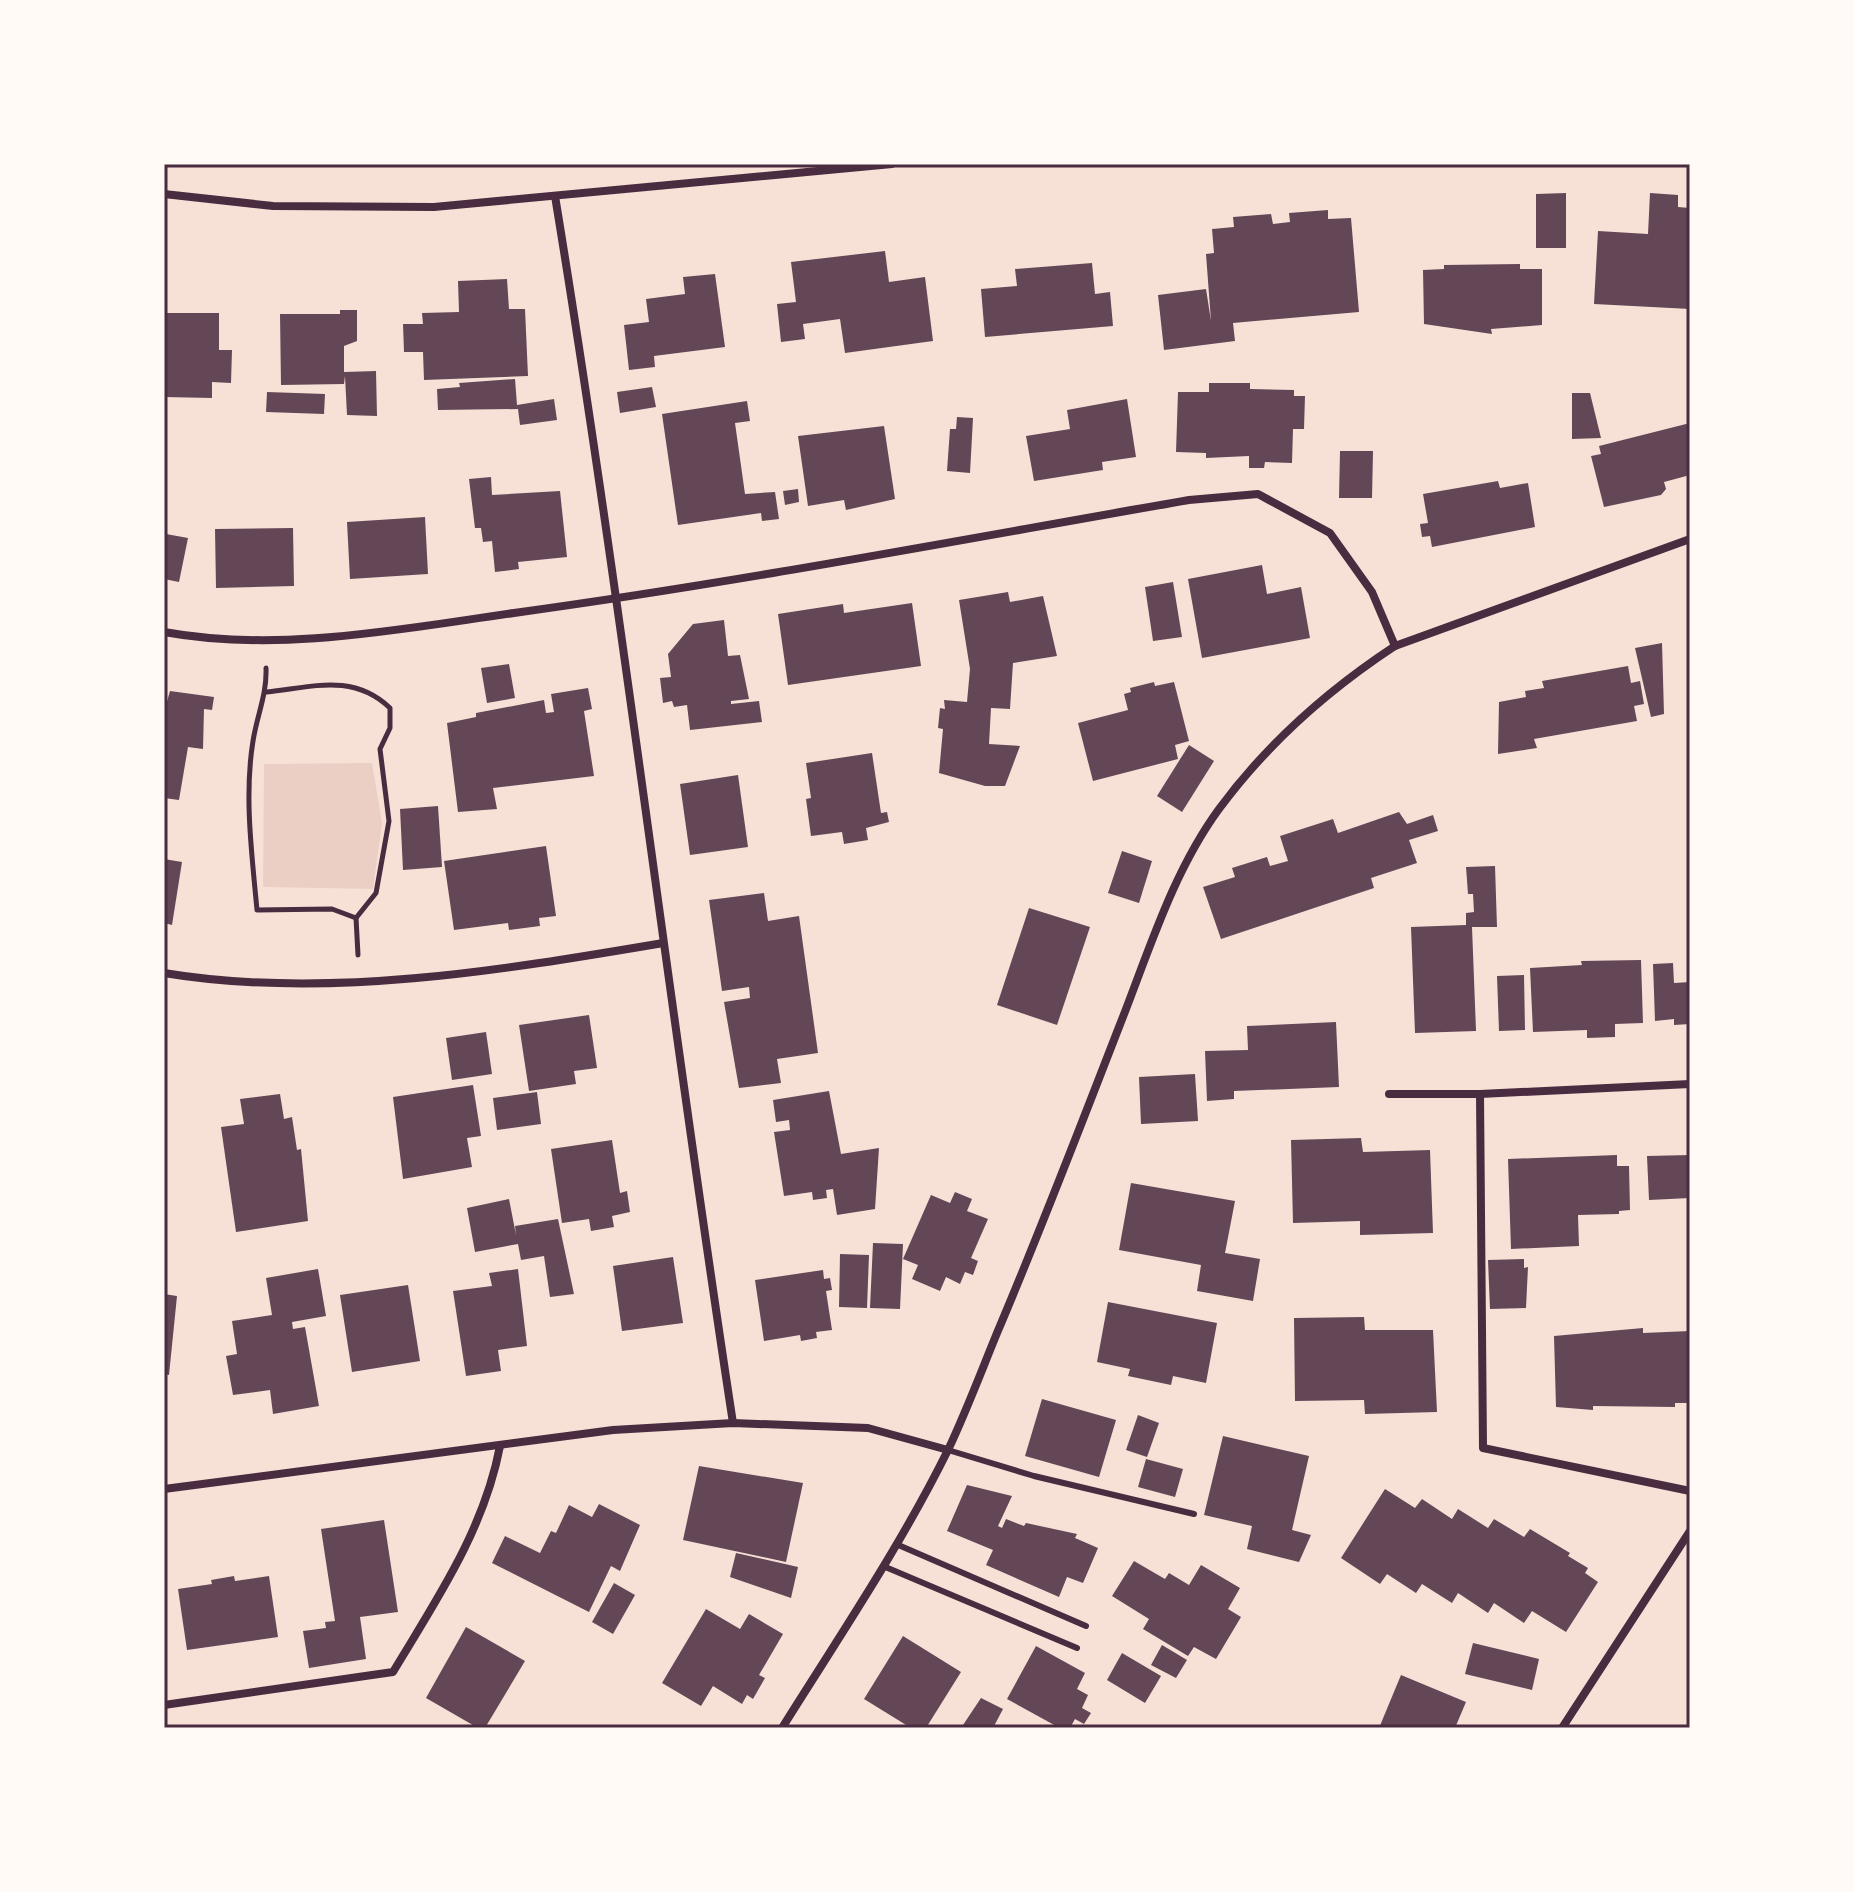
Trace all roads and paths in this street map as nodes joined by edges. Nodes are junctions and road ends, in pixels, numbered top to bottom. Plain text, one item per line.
1 (892, 164) edge
2 (164, 194) edge
3 (555, 196) junction
4 (1690, 539) edge
5 (619, 598) junction
6 (164, 632) edge
7 (266, 639) junction
8 (1395, 646) junction
9 (267, 692) junction
10 (356, 918) junction
11 (663, 943) junction
12 (164, 973) edge
13 (357, 980) junction
14 (1690, 1084) edge
15 (1389, 1094) dead end
16 (1480, 1094) junction
17 (733, 1423) junction
18 (500, 1446) junction
19 (948, 1450) junction
20 (164, 1489) edge
21 (1690, 1491) edge
22 (1194, 1514) dead end
23 (1690, 1531) edge
24 (896, 1544) junction
25 (883, 1566) junction
26 (1086, 1626) dead end
27 (1077, 1648) dead end
28 (164, 1705) edge
29 (782, 1728) edge
30 (1562, 1728) edge

1 - 3 street
2 - 3 street
3 - 5 street
4 - 8 street
5 - 7 street
5 - 8 street
5 - 11 street
6 - 7 street
7 - 9 path
8 - 19 street
9 - 10 path
9 - 10 path
10 - 13 path
11 - 13 street
11 - 17 street
12 - 13 street
14 - 16 street
15 - 16 street
16 - 21 street
17 - 18 street
17 - 19 street
18 - 20 street
18 - 28 street
19 - 22 lane
19 - 24 street
23 - 30 street
24 - 25 street
24 - 26 lane
25 - 27 lane
25 - 29 street

